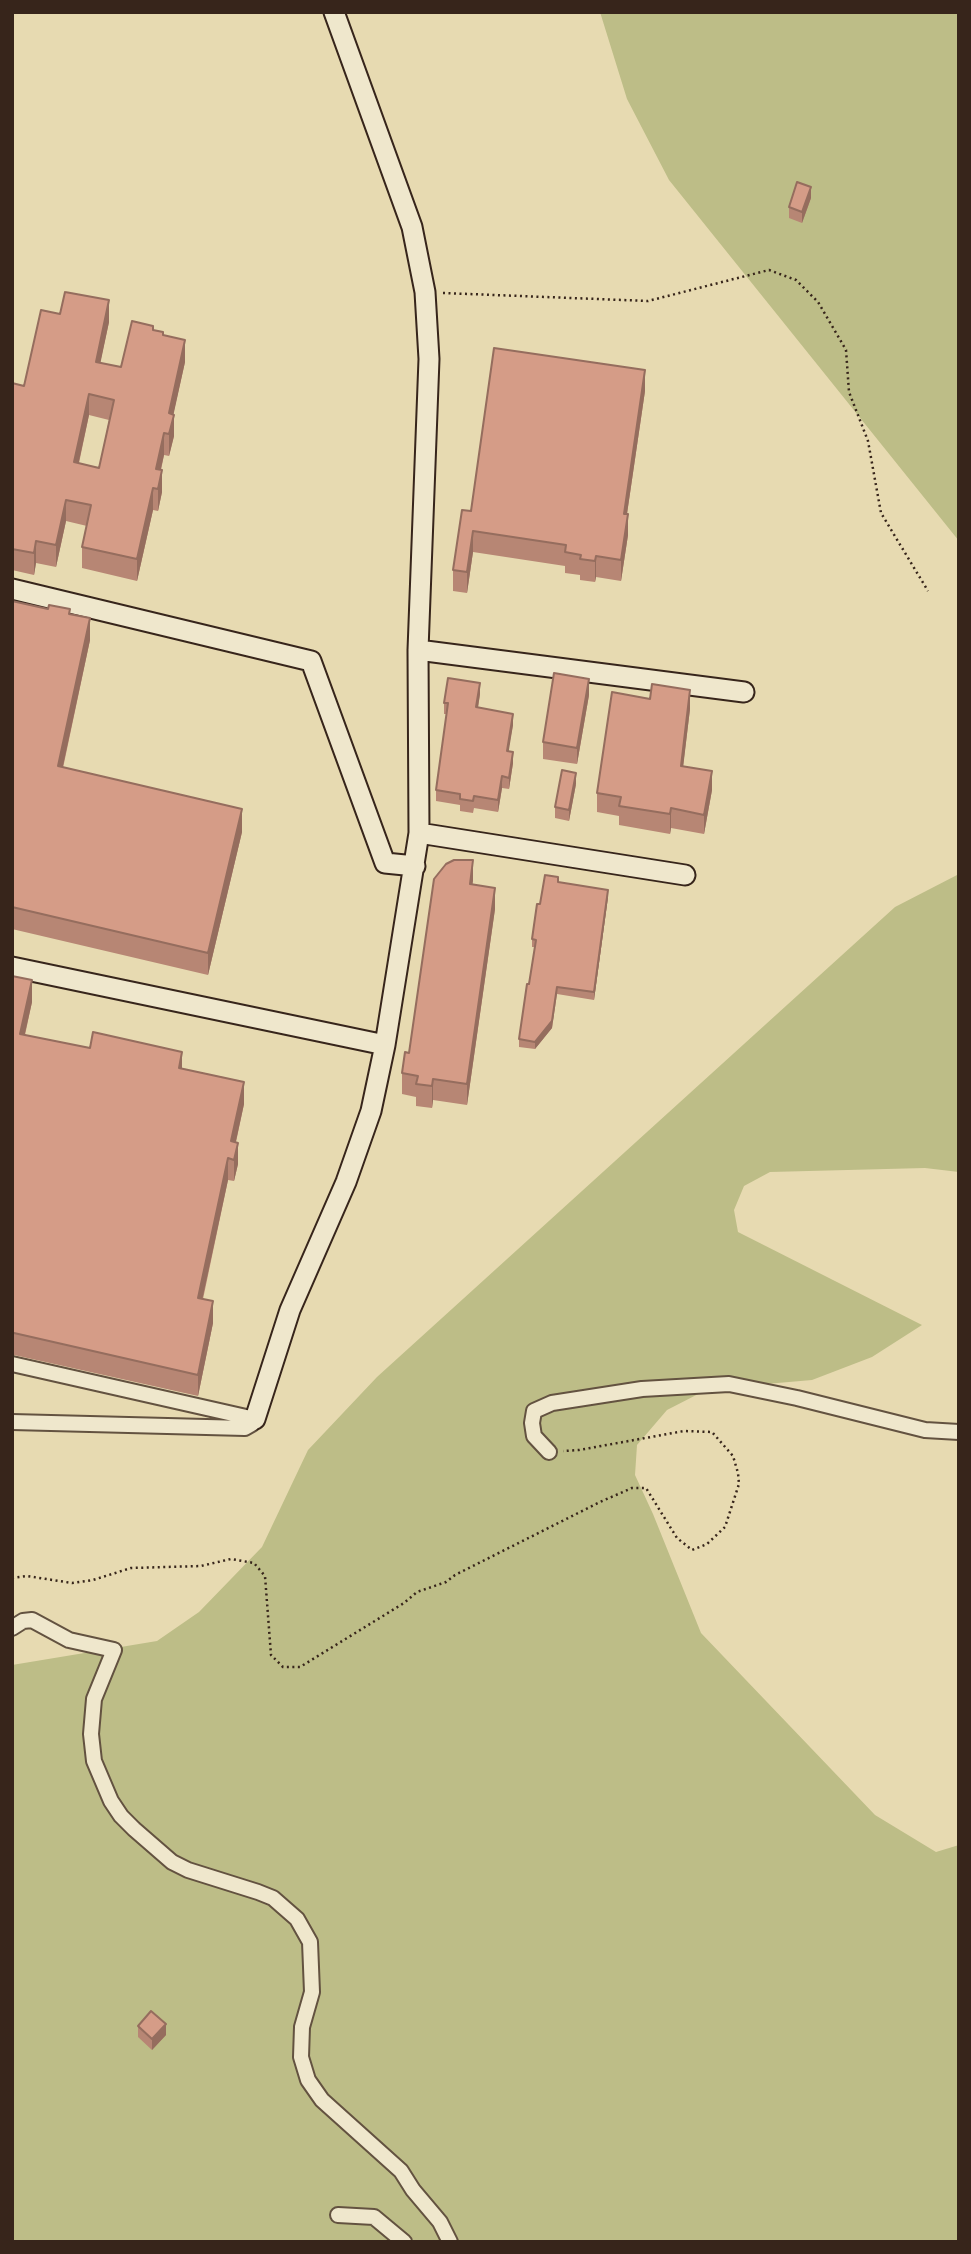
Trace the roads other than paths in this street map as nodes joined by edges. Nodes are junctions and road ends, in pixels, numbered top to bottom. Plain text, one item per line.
1 (334, 12) edge
2 (12, 589) edge
3 (418, 650) junction
4 (744, 691) dead end
5 (419, 832) junction
6 (415, 866) junction
7 (685, 875) dead end
8 (12, 967) edge
9 (385, 1045) junction
10 (12, 1364) edge
11 (255, 1419) junction
12 (12, 1422) edge
13 (959, 1432) edge
14 (549, 1451) road end
15 (12, 1628) edge
16 (338, 2214) dead end
17 (404, 2242) edge
18 (450, 2242) edge

1 - 3 street
2 - 6 street
3 - 4 street
3 - 5 street
5 - 6 street
5 - 7 street
6 - 9 street
8 - 9 street
9 - 11 street
10 - 11 street
11 - 12 street
13 - 14 street
15 - 18 street
16 - 17 street

